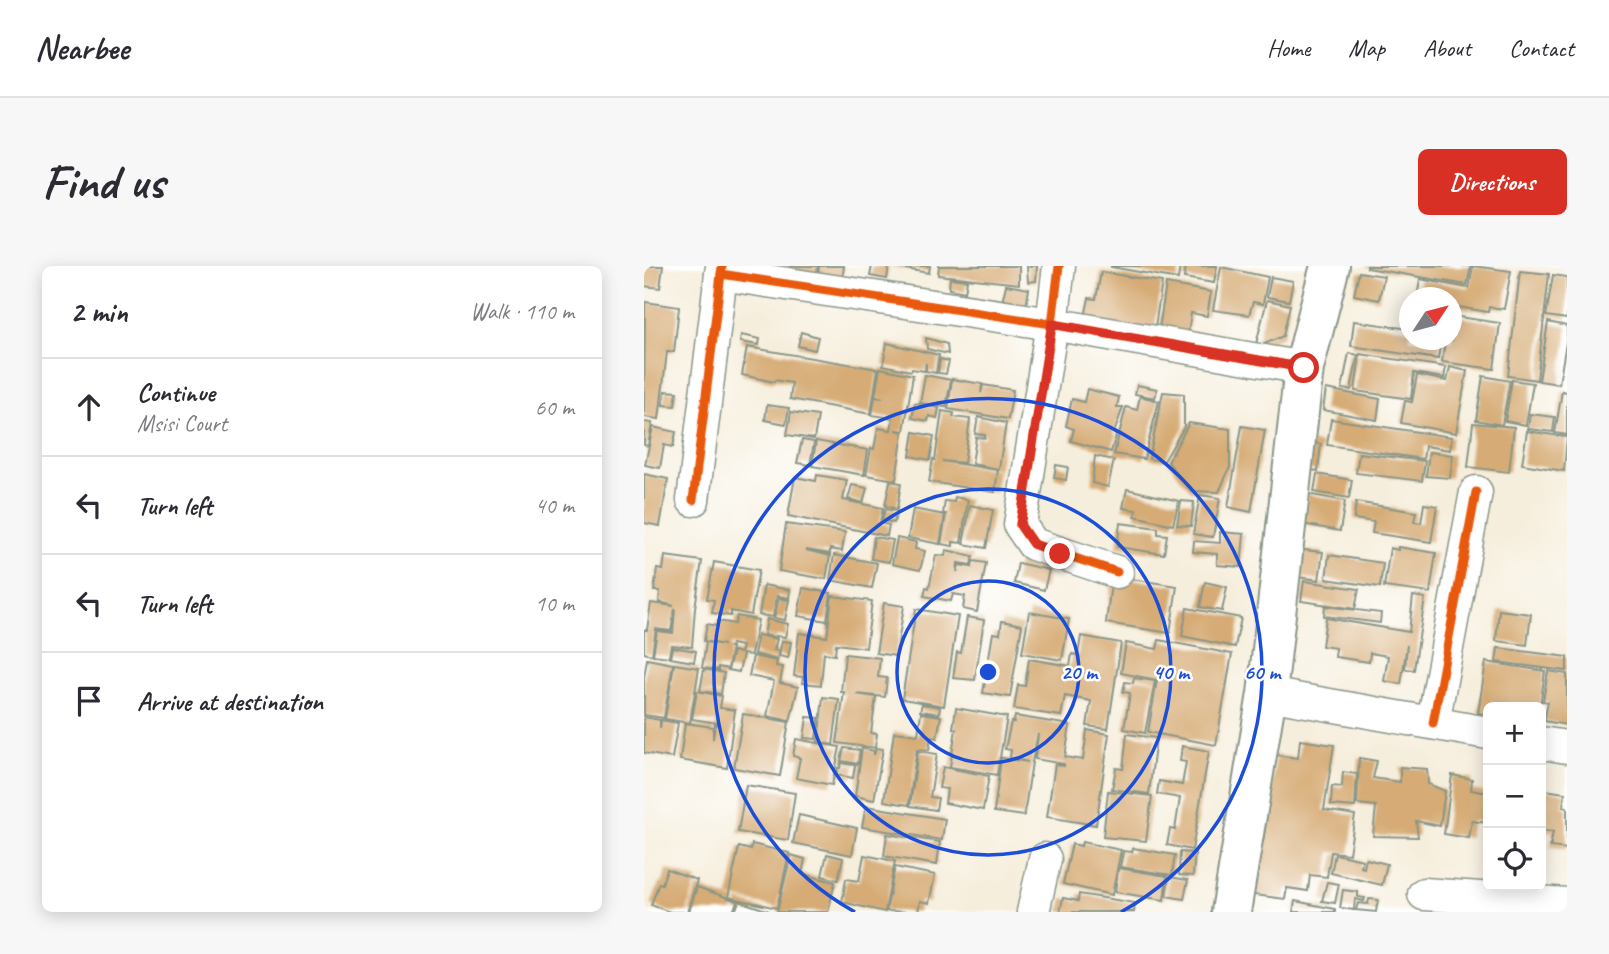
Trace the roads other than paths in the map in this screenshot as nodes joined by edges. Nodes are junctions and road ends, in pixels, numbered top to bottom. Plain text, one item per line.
1 (1059, 266) edge
2 (1330, 266) edge
3 (722, 270) edge
4 (1052, 324) junction
5 (1304, 368) junction
6 (1476, 492) dead end
7 (693, 500) dead end
8 (1118, 572) dead end
9 (1267, 694) junction
10 (1433, 723) junction
11 (1483, 732) edge
12 (1546, 744) edge
13 (1567, 747) edge
14 (1045, 859) dead end
15 (1424, 894) dead end
16 (1567, 904) edge
17 (1033, 912) edge
18 (1231, 912) edge

1 - 4 street
2 - 5 main road
3 - 4 street
3 - 7 street
4 - 5 street
4 - 8 street
5 - 9 main road
6 - 10 street
9 - 10 street
9 - 18 main road
10 - 11 street
12 - 13 street
14 - 17 street
15 - 16 street

